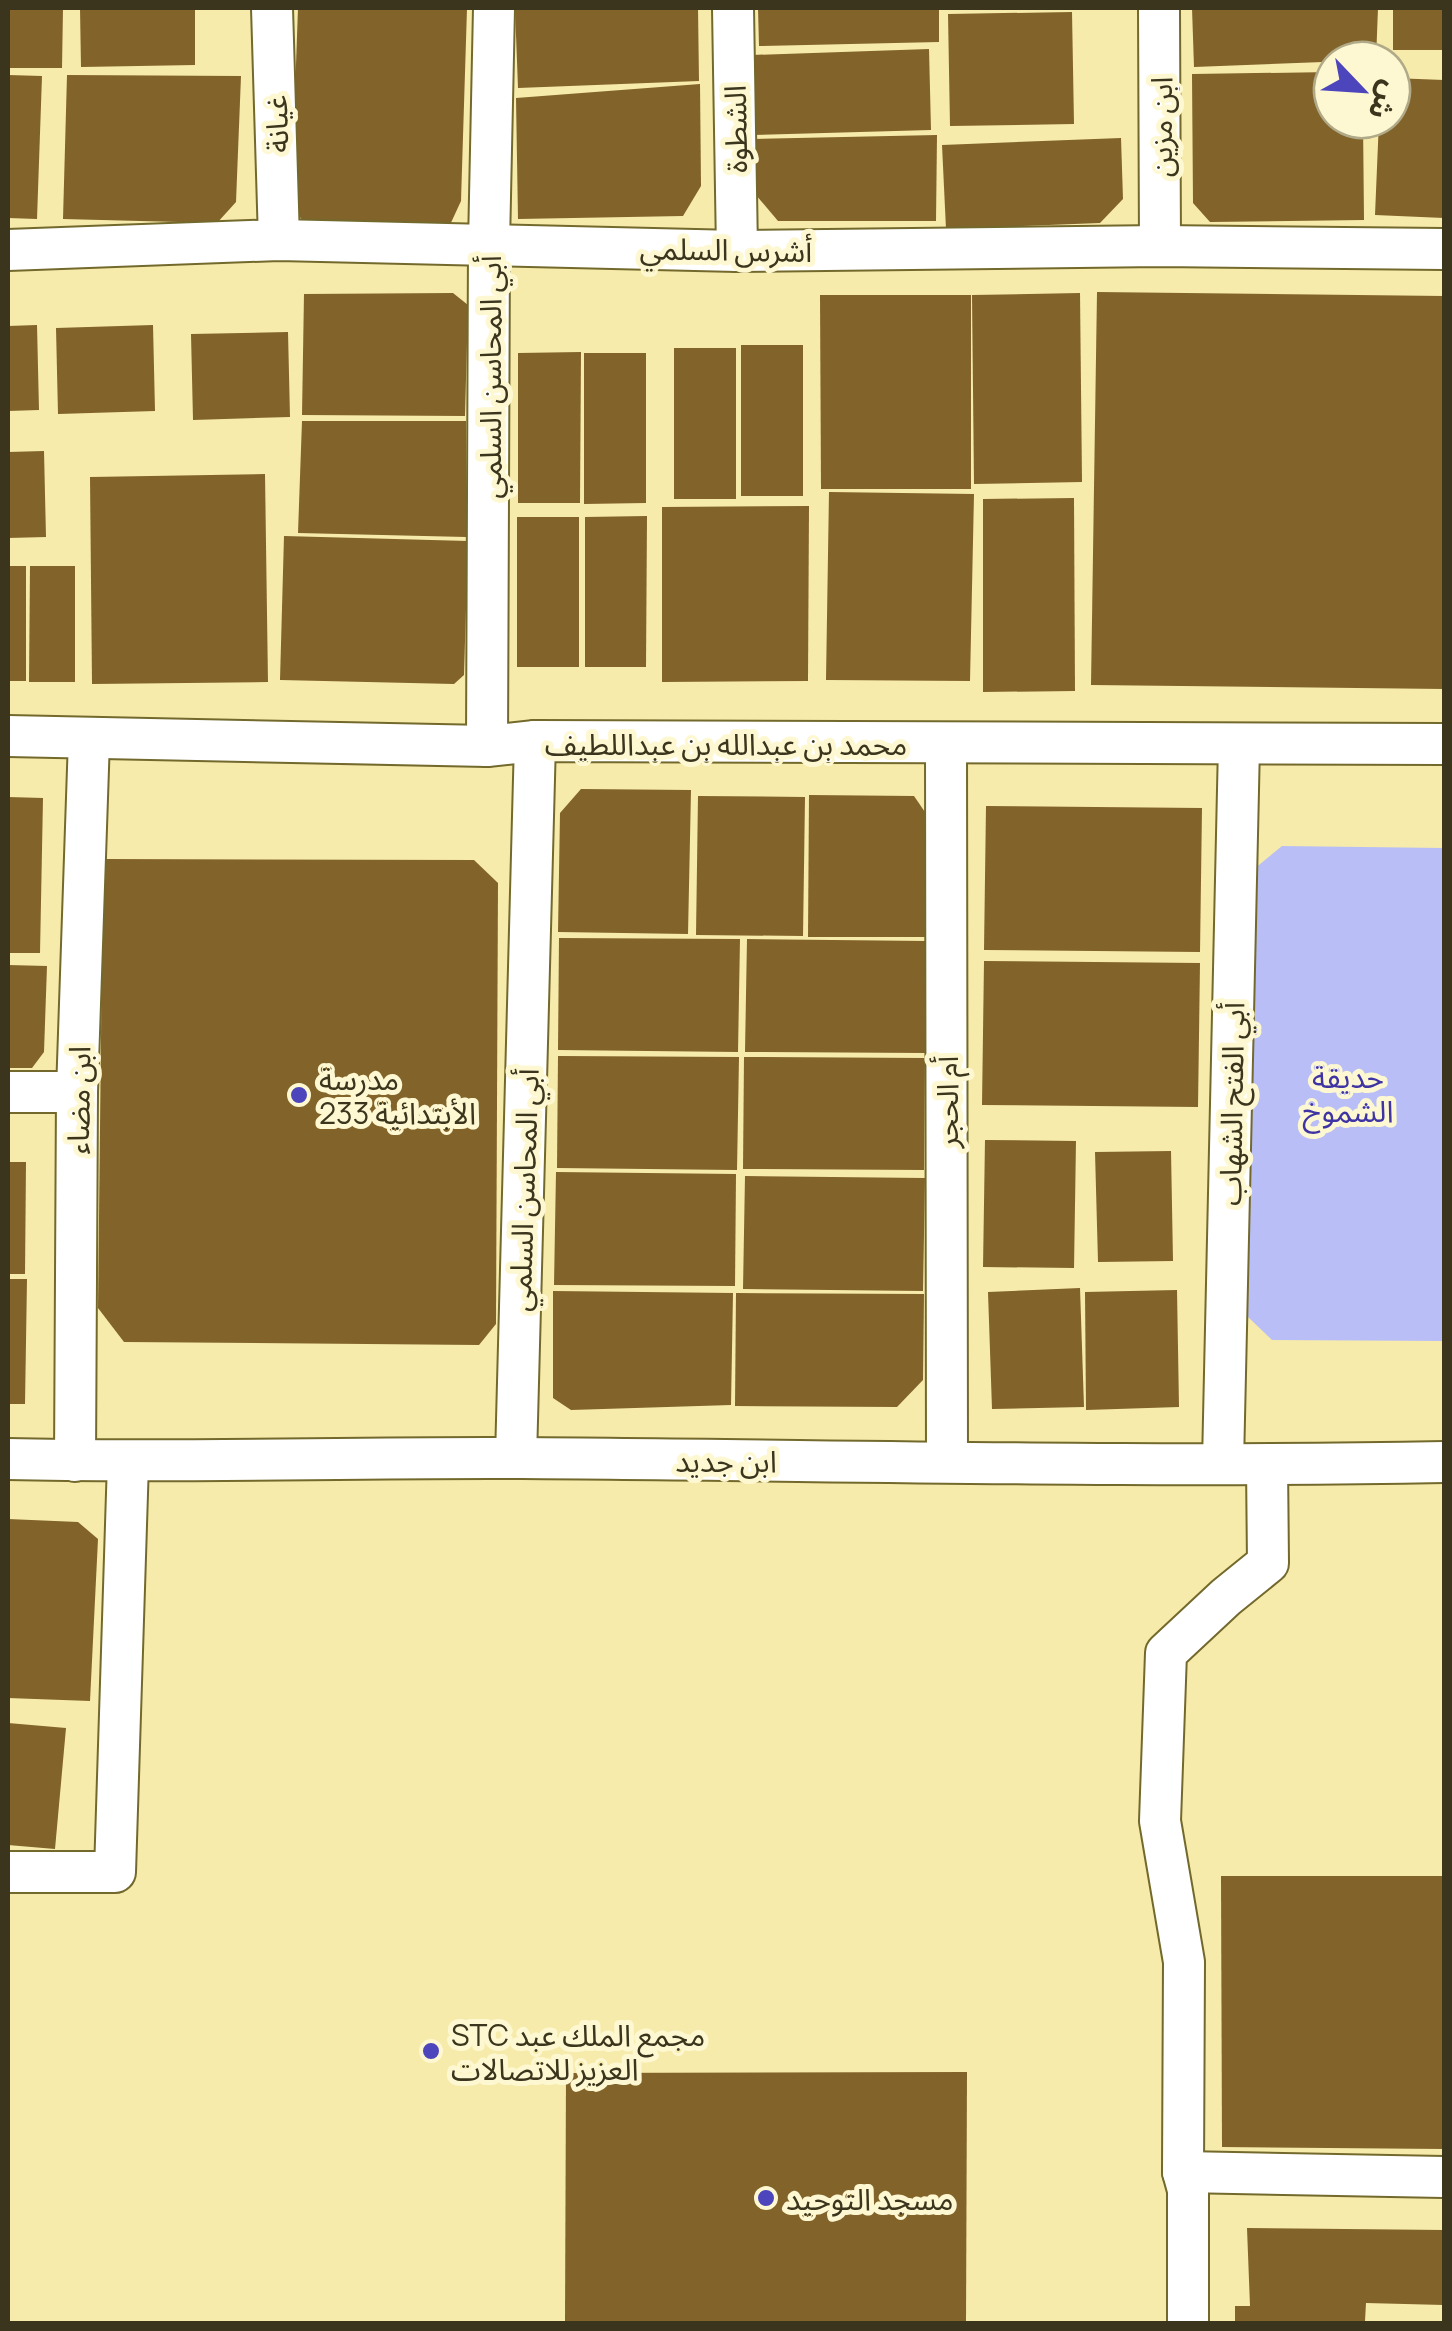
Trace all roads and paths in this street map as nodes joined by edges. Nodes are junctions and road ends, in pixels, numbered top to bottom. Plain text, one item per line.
1 (272, 8) edge
2 (494, 8) edge
3 (734, 8) edge
4 (1159, 8) edge
5 (279, 240) junction
6 (489, 244) junction
7 (1160, 246) junction
8 (1444, 249) edge
9 (8, 250) edge
10 (737, 251) junction
11 (8, 736) edge
12 (89, 739) junction
13 (536, 742) junction
14 (946, 743) junction
15 (1444, 744) edge
16 (1239, 745) junction
17 (487, 746) junction
18 (8, 1092) edge
19 (78, 1092) junction
20 (516, 1458) junction
21 (8, 1459) edge
22 (75, 1460) junction
23 (128, 1462) junction
24 (947, 1462) junction
25 (1444, 1462) edge
26 (1223, 1464) junction
27 (1267, 1465) junction
28 (8, 1872) edge
29 (1183, 2172) junction
30 (1444, 2176) edge
31 (1188, 2324) edge

1 - 5 street, غيانة
2 - 6 street, أبي المحاسن السلمي
3 - 10 street, الشطوة
4 - 7 street, ابن مزين
5 - 6 street, أشرس السلمي
5 - 9 street, أشرس السلمي
6 - 10 street, أشرس السلمي
6 - 17 street, أبي المحاسن السلمي
7 - 8 street, أشرس السلمي
7 - 10 street, أشرس السلمي
11 - 12 street, محمد بن عبدالله بن عبداللطيف
12 - 17 street, محمد بن عبدالله بن عبداللطيف
12 - 19 street, ابن مضاء
13 - 14 street, محمد بن عبدالله بن عبداللطيف
13 - 17 street, محمد بن عبدالله بن عبداللطيف
13 - 20 street, أبي المحاسن السلمي
14 - 16 street, محمد بن عبدالله بن عبداللطيف
14 - 24 street, أم الحجر
15 - 16 street, محمد بن عبدالله بن عبداللطيف
16 - 26 street, أبي الفتح الشهاب
18 - 19 street
19 - 22 street, ابن مضاء
20 - 23 street, ابن جديد
20 - 24 street, ابن جديد
21 - 22 street, ابن جديد
22 - 23 street, ابن جديد
23 - 28 street
24 - 26 street, ابن جديد
25 - 27 street, ابن جديد
26 - 27 street, ابن جديد
27 - 29 street
29 - 30 street
29 - 31 street

